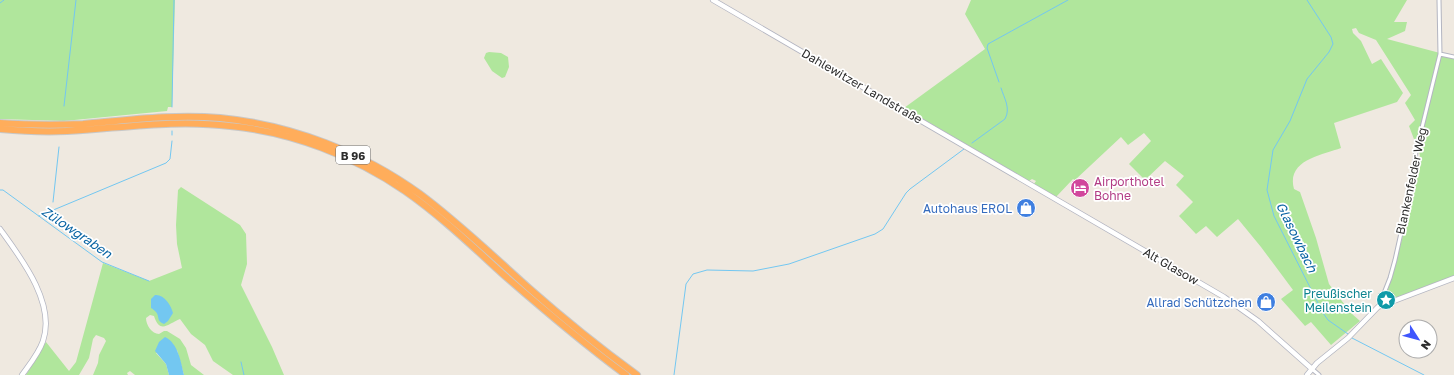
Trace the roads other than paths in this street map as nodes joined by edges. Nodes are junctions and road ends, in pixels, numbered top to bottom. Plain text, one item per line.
1 (713, 0) edge
2 (1439, 0) edge
3 (1440, 54) junction
4 (1454, 57) edge
5 (0, 123) edge
6 (0, 129) edge
7 (1011, 173) joint
8 (0, 229) edge
9 (1454, 278) edge
10 (1378, 307) junction
11 (1312, 368) junction
12 (22, 375) edge
13 (626, 375) edge
14 (636, 375) edge
15 (1307, 375) edge
16 (1319, 375) edge

1 - 7 street, Dahlewitzer Landstraße
2 - 3 street, Blankenfelder Weg
3 - 4 street
3 - 10 street, Blankenfelder Weg
5 - 14 highway, B 96
6 - 13 highway, B 96
7 - 11 street, Alt Glasow
8 - 12 street
9 - 10 street
10 - 11 street
11 - 15 street
11 - 16 street, Alt Glasow

